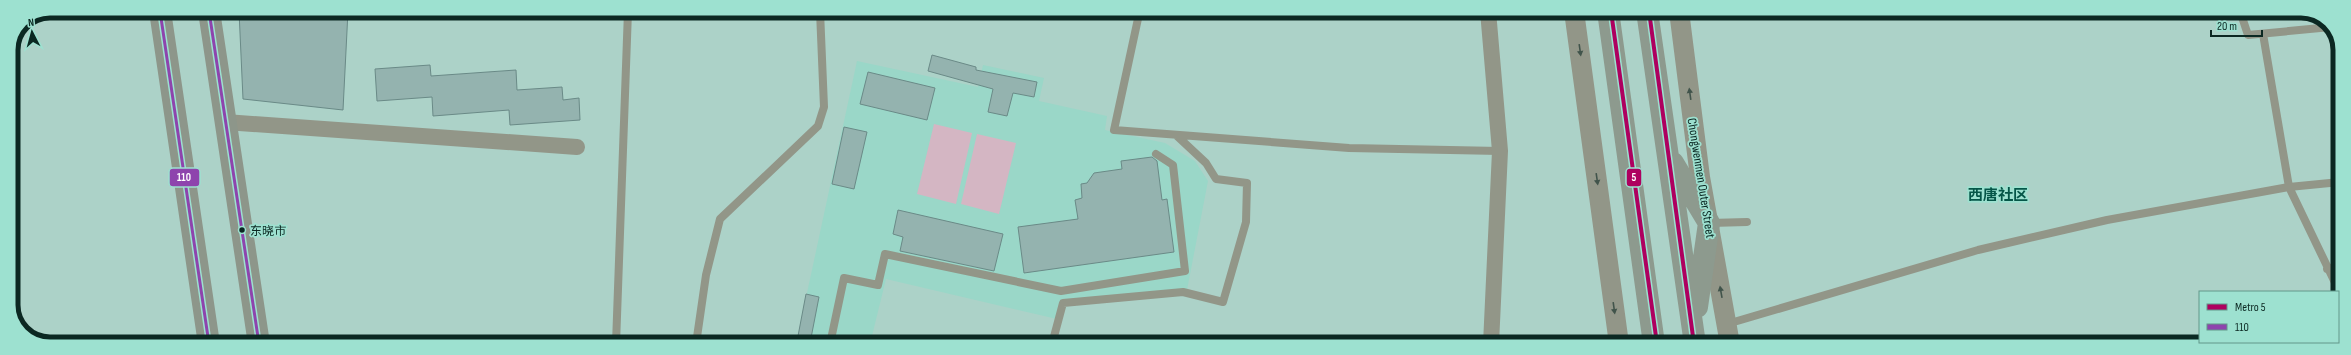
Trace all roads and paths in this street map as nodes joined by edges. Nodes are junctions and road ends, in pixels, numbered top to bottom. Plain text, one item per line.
1 (161, 18) edge
2 (210, 18) edge
3 (628, 18) edge
4 (820, 18) edge
5 (1138, 18) edge
6 (1489, 18) edge
7 (1575, 18) edge
8 (1609, 18) edge
9 (1648, 18) edge
10 (1680, 18) edge
11 (2242, 18) edge
12 (2324, 28) edge
13 (2263, 34) junction
14 (225, 122) junction
15 (1176, 135) junction
16 (577, 147) dead end
17 (1500, 151) junction
18 (1156, 154) dead end
19 (1668, 155) junction
20 (2333, 183) edge
21 (2289, 187) junction
22 (1747, 222) dead end
23 (1709, 223) junction
24 (2333, 268) edge
25 (2327, 269) junction
26 (2333, 280) edge
27 (1062, 291) junction
28 (1063, 303) junction
29 (1727, 324) junction
30 (208, 337) edge
31 (258, 337) edge
32 (616, 337) edge
33 (697, 337) edge
34 (831, 337) edge
35 (1054, 337) edge
36 (1491, 337) edge
37 (1618, 337) edge
38 (1653, 337) edge
39 (1694, 337) edge
40 (1694, 337) edge
41 (1729, 337) edge

1 - 30 main road
2 - 14 main road
3 - 32 lane
4 - 33 lane
5 - 15 lane
6 - 17 street
7 -> 37 street
8 - 38 main road
9 - 19 main road
23 -> 10 street, Chongwenmen Outer Street
11 - 13 lane
12 - 13 lane
13 - 21 lane
14 - 16 street
14 - 31 main road
15 - 17 lane
15 - 28 lane
17 - 36 street
18 - 27 lane
19 - 23 main road
19 - 39 main road
20 - 21 lane
21 - 25 lane
21 - 29 lane
22 - 23 lane
29 -> 23 street, Chongwenmen Outer Street
23 - 40 main road
24 - 25 lane
25 - 26 lane
27 - 28 lane
27 - 34 lane
28 - 35 lane
29 - 41 street, Chongwenmen Outer Street

